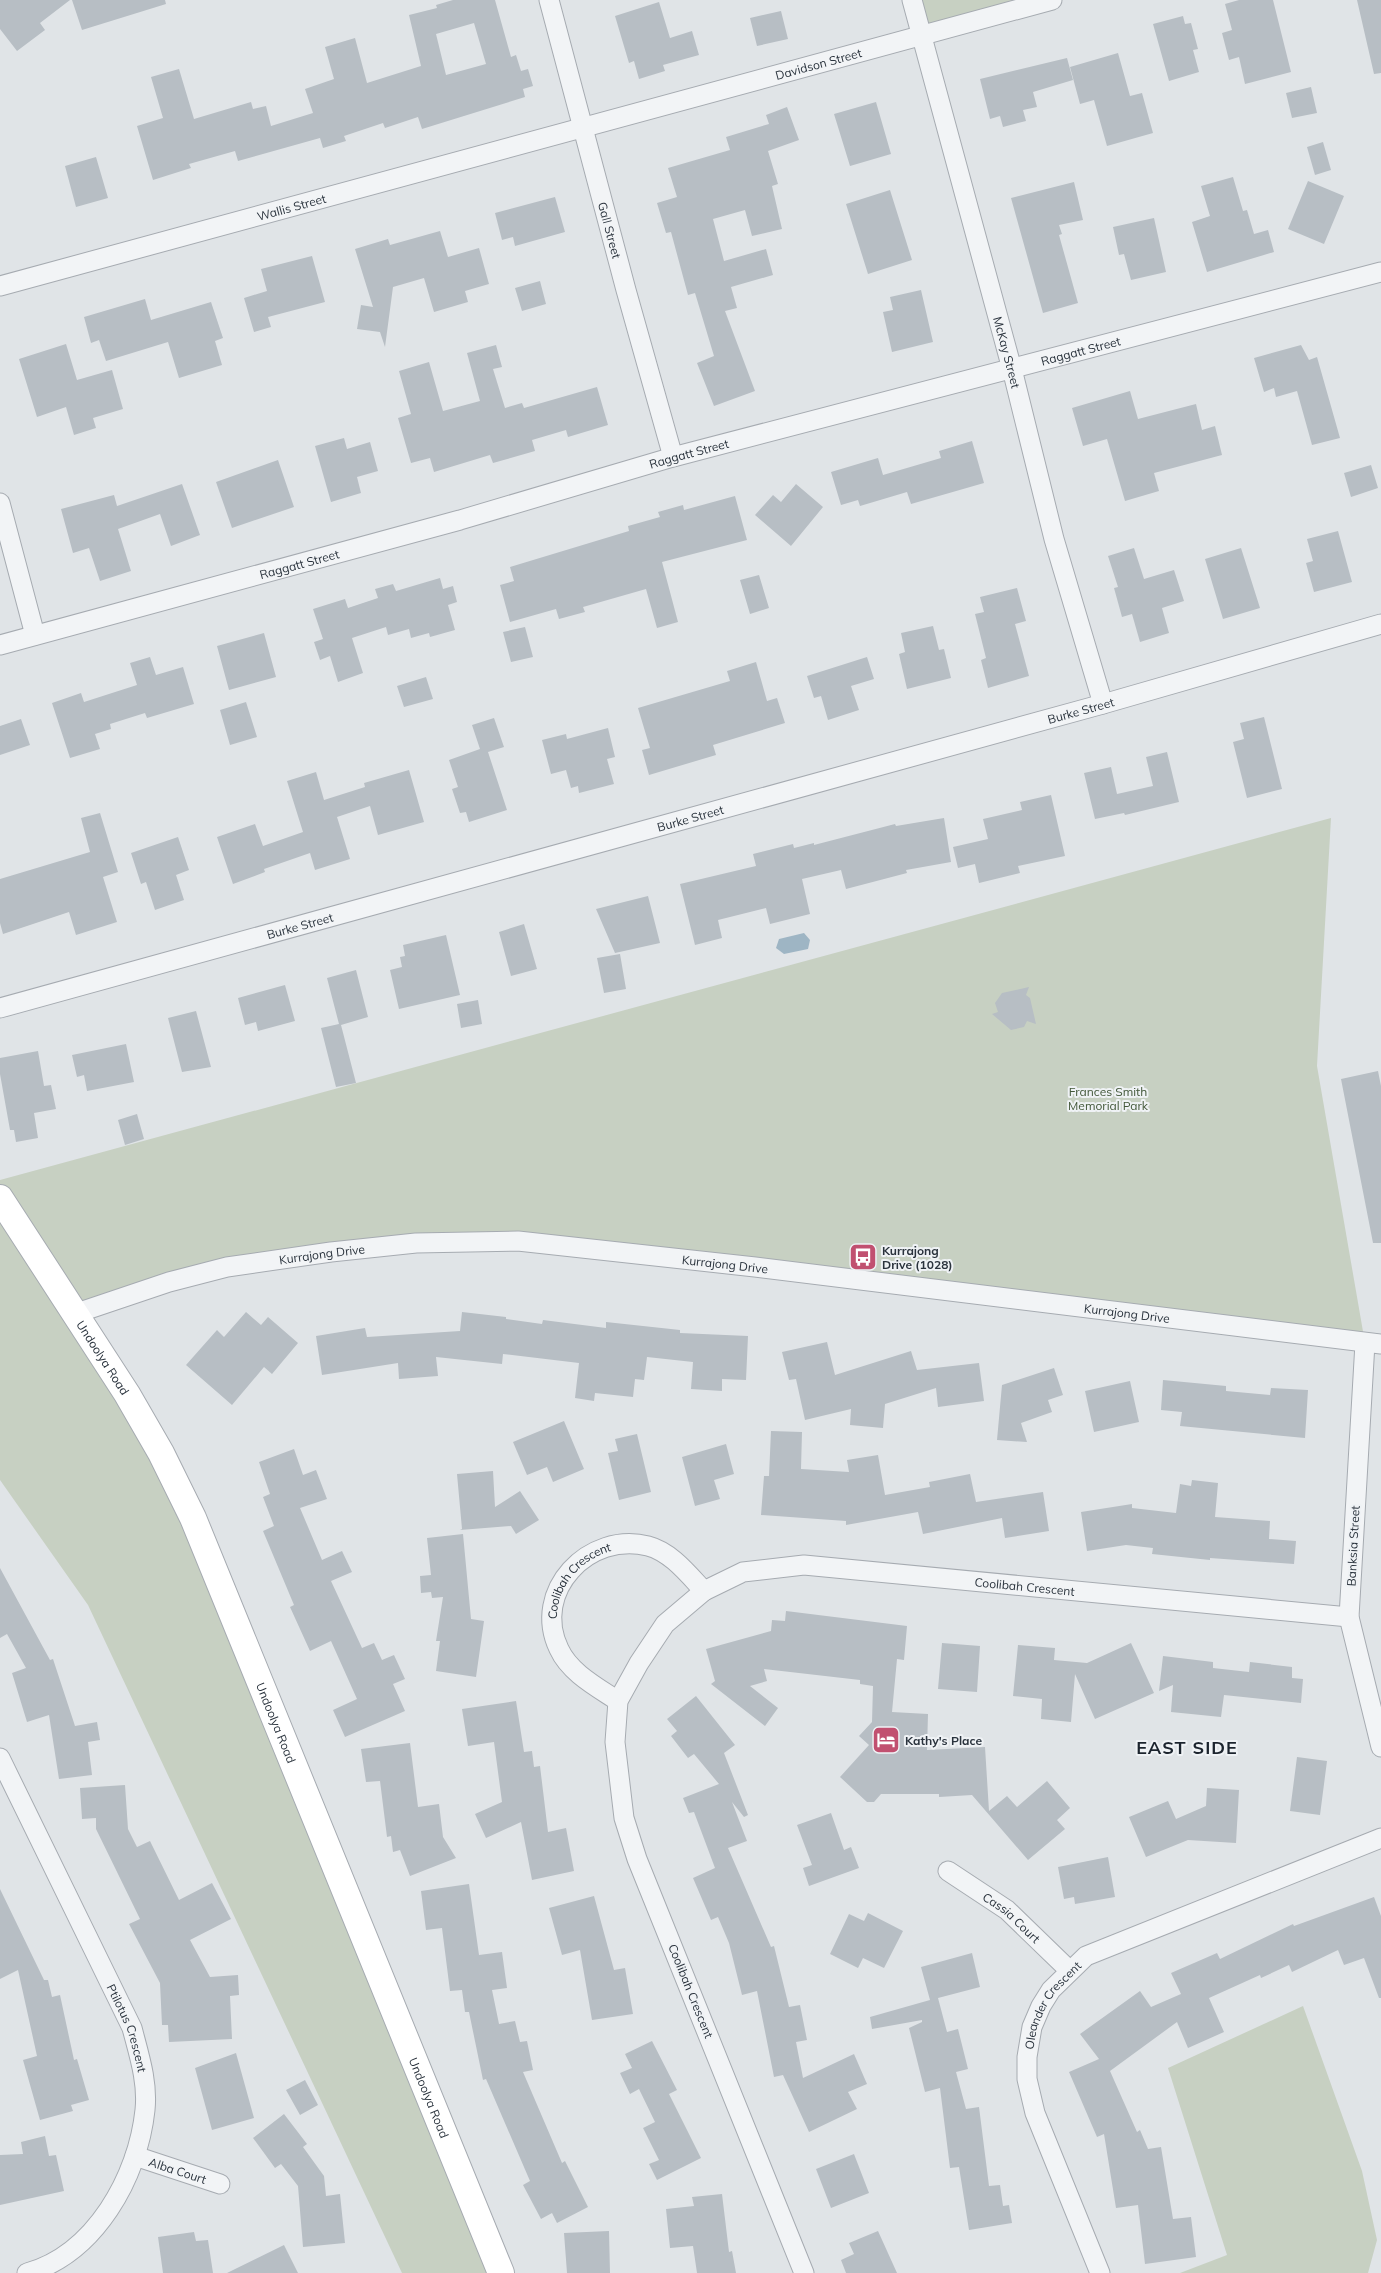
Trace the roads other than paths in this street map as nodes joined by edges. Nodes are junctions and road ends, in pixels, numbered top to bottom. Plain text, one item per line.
1 (549, 0) edge
2 (912, 0) edge
3 (1052, 0) edge
4 (922, 36) junction
5 (583, 127) junction
6 (1381, 272) edge
7 (0, 286) edge
8 (1012, 369) junction
9 (673, 457) junction
10 (0, 503) edge
11 (1381, 624) edge
12 (35, 635) junction
13 (0, 645) edge
14 (1103, 704) junction
15 (0, 1008) edge
16 (0, 1198) edge
17 (74, 1314) junction
18 (1373, 1343) edge
19 (704, 1590) junction
20 (1349, 1617) junction
21 (618, 1701) junction
22 (1381, 1746) edge
23 (0, 1758) edge
24 (1381, 1838) edge
25 (948, 1871) dead end
26 (1069, 1970) junction
27 (135, 2156) junction
28 (220, 2184) dead end
29 (27, 2273) edge
30 (501, 2273) edge
31 (804, 2273) edge
32 (1100, 2273) edge

1 - 5 street, Gall Street
2 - 4 street, McKay Street
3 - 4 street, Davidson Street
4 - 5 street, Davidson Street
4 - 8 street, McKay Street
5 - 7 street, Wallis Street
5 - 9 street, Gall Street
6 - 8 street, Raggatt Street
8 - 9 street, Raggatt Street
8 - 14 street, McKay Street
9 - 12 street, Raggatt Street
10 - 12 street
11 - 14 street, Burke Street
12 - 13 street, Raggatt Street
14 - 15 street, Burke Street
16 - 17 main road, Undoolya Road
17 - 18 street, Kurrajong Drive
17 - 30 main road, Undoolya Road
18 - 20 street, Banksia Street
19 - 20 street, Coolibah Crescent
19 - 21 street, Coolibah Crescent
19 - 21 street, Coolibah Crescent
20 - 22 street, Banksia Street
21 - 31 street, Coolibah Crescent
23 - 27 street, Ptilotus Crescent
24 - 26 street, Oleander Crescent
25 - 26 street, Cassia Court
26 - 32 street, Oleander Crescent
27 - 28 street, Alba Court
27 - 29 street, Ptilotus Crescent

